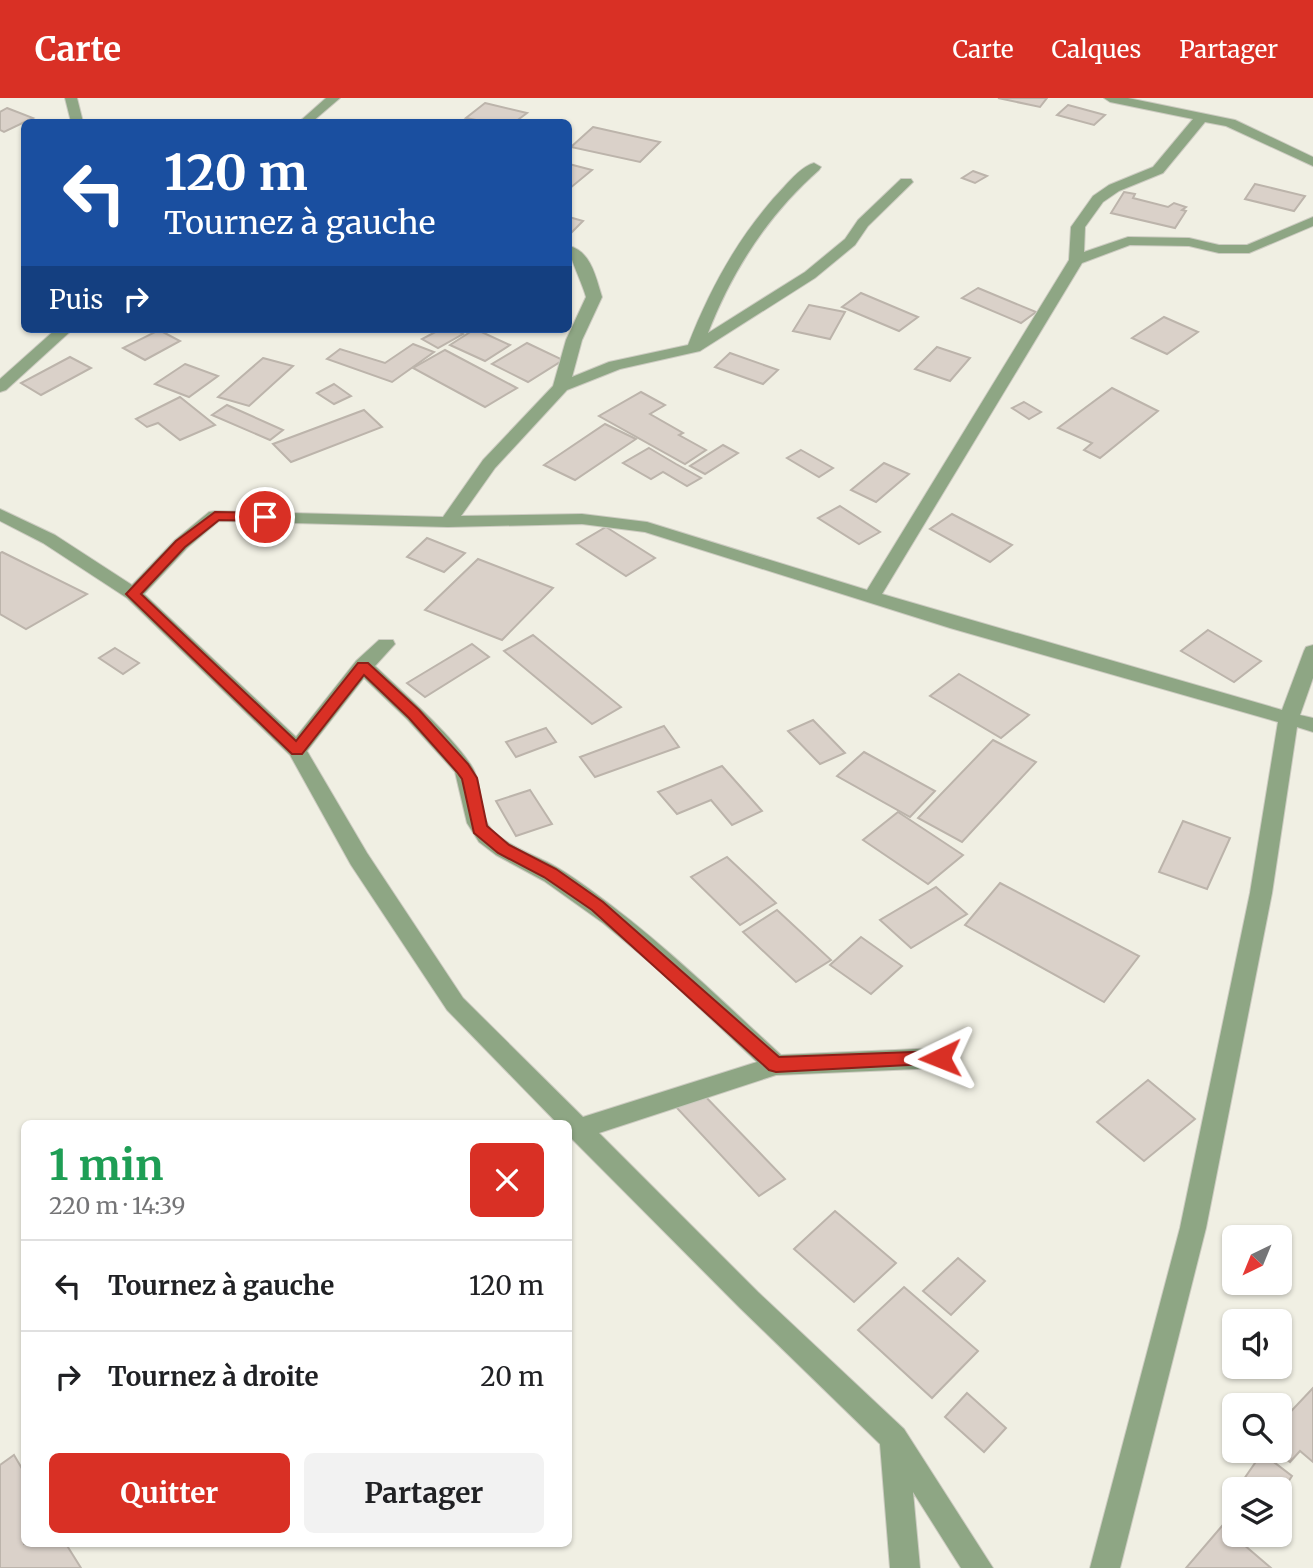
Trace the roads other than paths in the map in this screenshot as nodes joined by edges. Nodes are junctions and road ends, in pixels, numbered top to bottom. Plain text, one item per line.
1 (71, 98) edge
2 (334, 98) edge
3 (1110, 98) edge
4 (1202, 117) junction
5 (76, 119) edge
6 (308, 119) edge
7 (1313, 162) edge
8 (814, 167) dead end
9 (906, 182) dead end
10 (1313, 221) edge
11 (572, 251) edge
12 (1076, 260) junction
13 (61, 333) edge
14 (694, 348) junction
15 (0, 387) edge
16 (561, 387) junction
17 (0, 514) edge
18 (448, 522) junction
19 (133, 594) junction
20 (872, 596) junction
21 (386, 644) dead end
22 (1313, 651) edge
23 (363, 666) junction
24 (1289, 718) junction
25 (1313, 725) edge
26 (297, 750) junction
27 (940, 1058) dead end
28 (776, 1065) junction
29 (569, 1120) edge
30 (572, 1123) edge
31 (578, 1129) junction
32 (894, 1438) junction
33 (905, 1568) edge
34 (978, 1568) edge
35 (1105, 1568) edge

1 - 5 street
2 - 6 street
3 - 4 street
4 - 7 street
4 - 12 street
8 - 14 street
9 - 14 street
10 - 12 street
11 - 16 street
12 - 20 street
13 - 15 street
14 - 16 street
16 - 18 street
17 - 19 street
18 - 19 street
18 - 20 street
19 - 26 street
20 - 24 street
21 - 23 street
22 - 24 street
23 - 26 street
23 - 28 street
24 - 25 street
24 - 35 street
26 - 29 street
27 - 28 street
28 - 31 street
30 - 31 street
31 - 32 street
32 - 33 street
32 - 34 street

